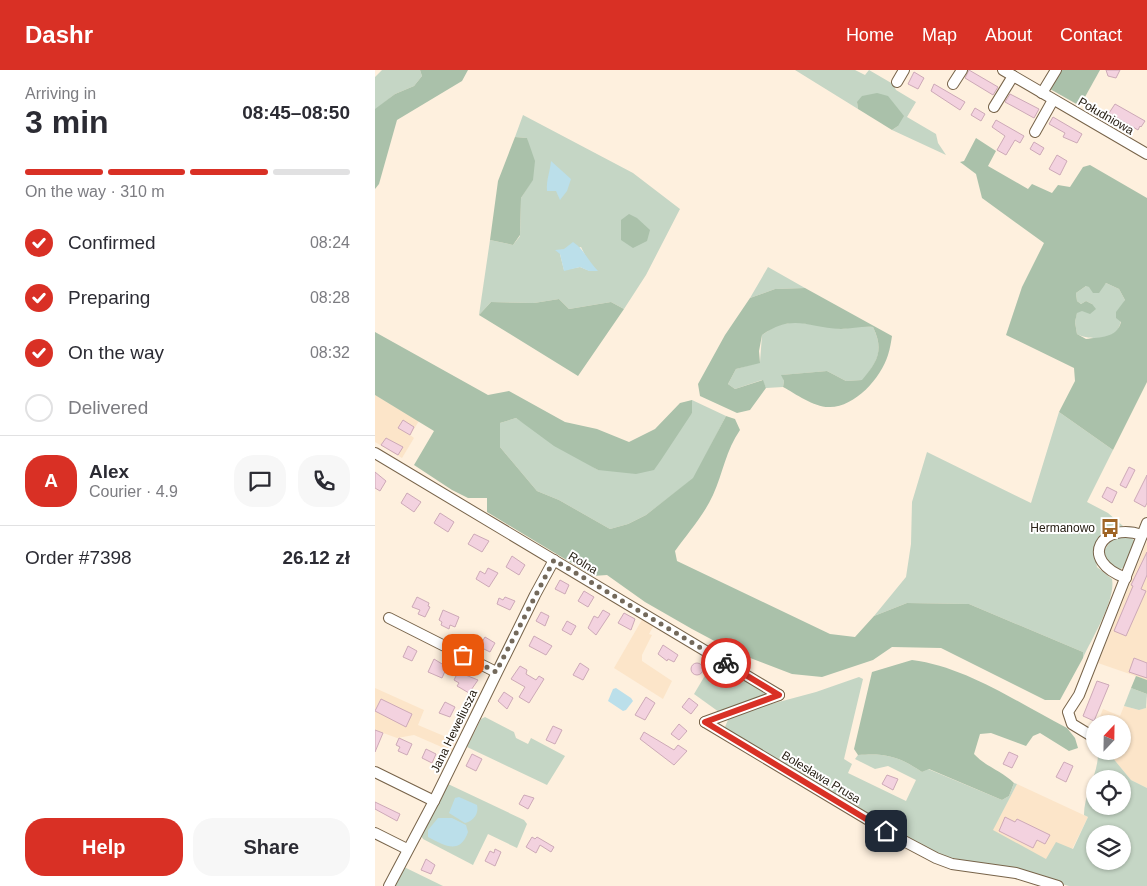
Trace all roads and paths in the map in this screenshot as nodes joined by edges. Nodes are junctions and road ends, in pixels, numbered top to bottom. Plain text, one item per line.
1 (904, 70) edge
2 (962, 70) edge
3 (1003, 70) edge
4 (1055, 70) edge
5 (1013, 76) junction
6 (897, 82) dead end
7 (953, 84) dead end
8 (1042, 93) junction
9 (1053, 100) junction
10 (994, 108) dead end
11 (1035, 132) dead end
12 (1147, 154) edge
13 (375, 453) edge
14 (1147, 523) edge
15 (1142, 535) junction
16 (554, 560) junction
17 (1126, 578) junction
18 (389, 618) dead end
19 (496, 672) junction
20 (779, 695) joint
21 (1086, 733) edge
22 (375, 772) edge
23 (434, 801) junction
24 (375, 834) edge
25 (407, 849) junction
26 (389, 886) edge
27 (1058, 886) edge

1 - 6 street
2 - 7 street
3 - 5 street, Południowa
4 - 8 street
5 - 8 street, Południowa
5 - 10 street
8 - 9 street, Południowa
9 - 11 street
9 - 12 street, Południowa
13 - 16 street, Rolna
14 - 15 street
15 - 17 street
15 - 17 street
16 - 19 street, Jana Heweliusza
16 - 20 street, Rolna
17 - 21 street
18 - 19 street
19 - 23 street, Jana Heweliusza
20 - 27 street, Bolesława Prusa
22 - 23 street
23 - 25 street, Jana Heweliusza
24 - 25 street
25 - 26 street, Jana Heweliusza

